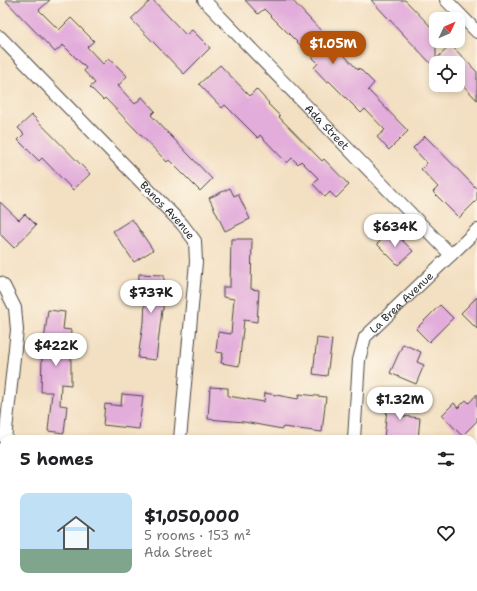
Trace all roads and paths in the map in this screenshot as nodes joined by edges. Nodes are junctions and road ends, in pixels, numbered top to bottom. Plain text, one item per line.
1 (204, 0) edge
2 (446, 0) edge
3 (477, 32) edge
4 (0, 37) edge
5 (477, 230) edge
6 (451, 255) junction
7 (0, 282) edge
8 (5, 435) edge
9 (180, 435) edge
10 (354, 435) edge

1 - 6 street, Ada Street
2 - 3 street
4 - 9 street, Banos Avenue
5 - 6 street, La Brea Avenue
6 - 10 street, La Brea Avenue
7 - 8 street

